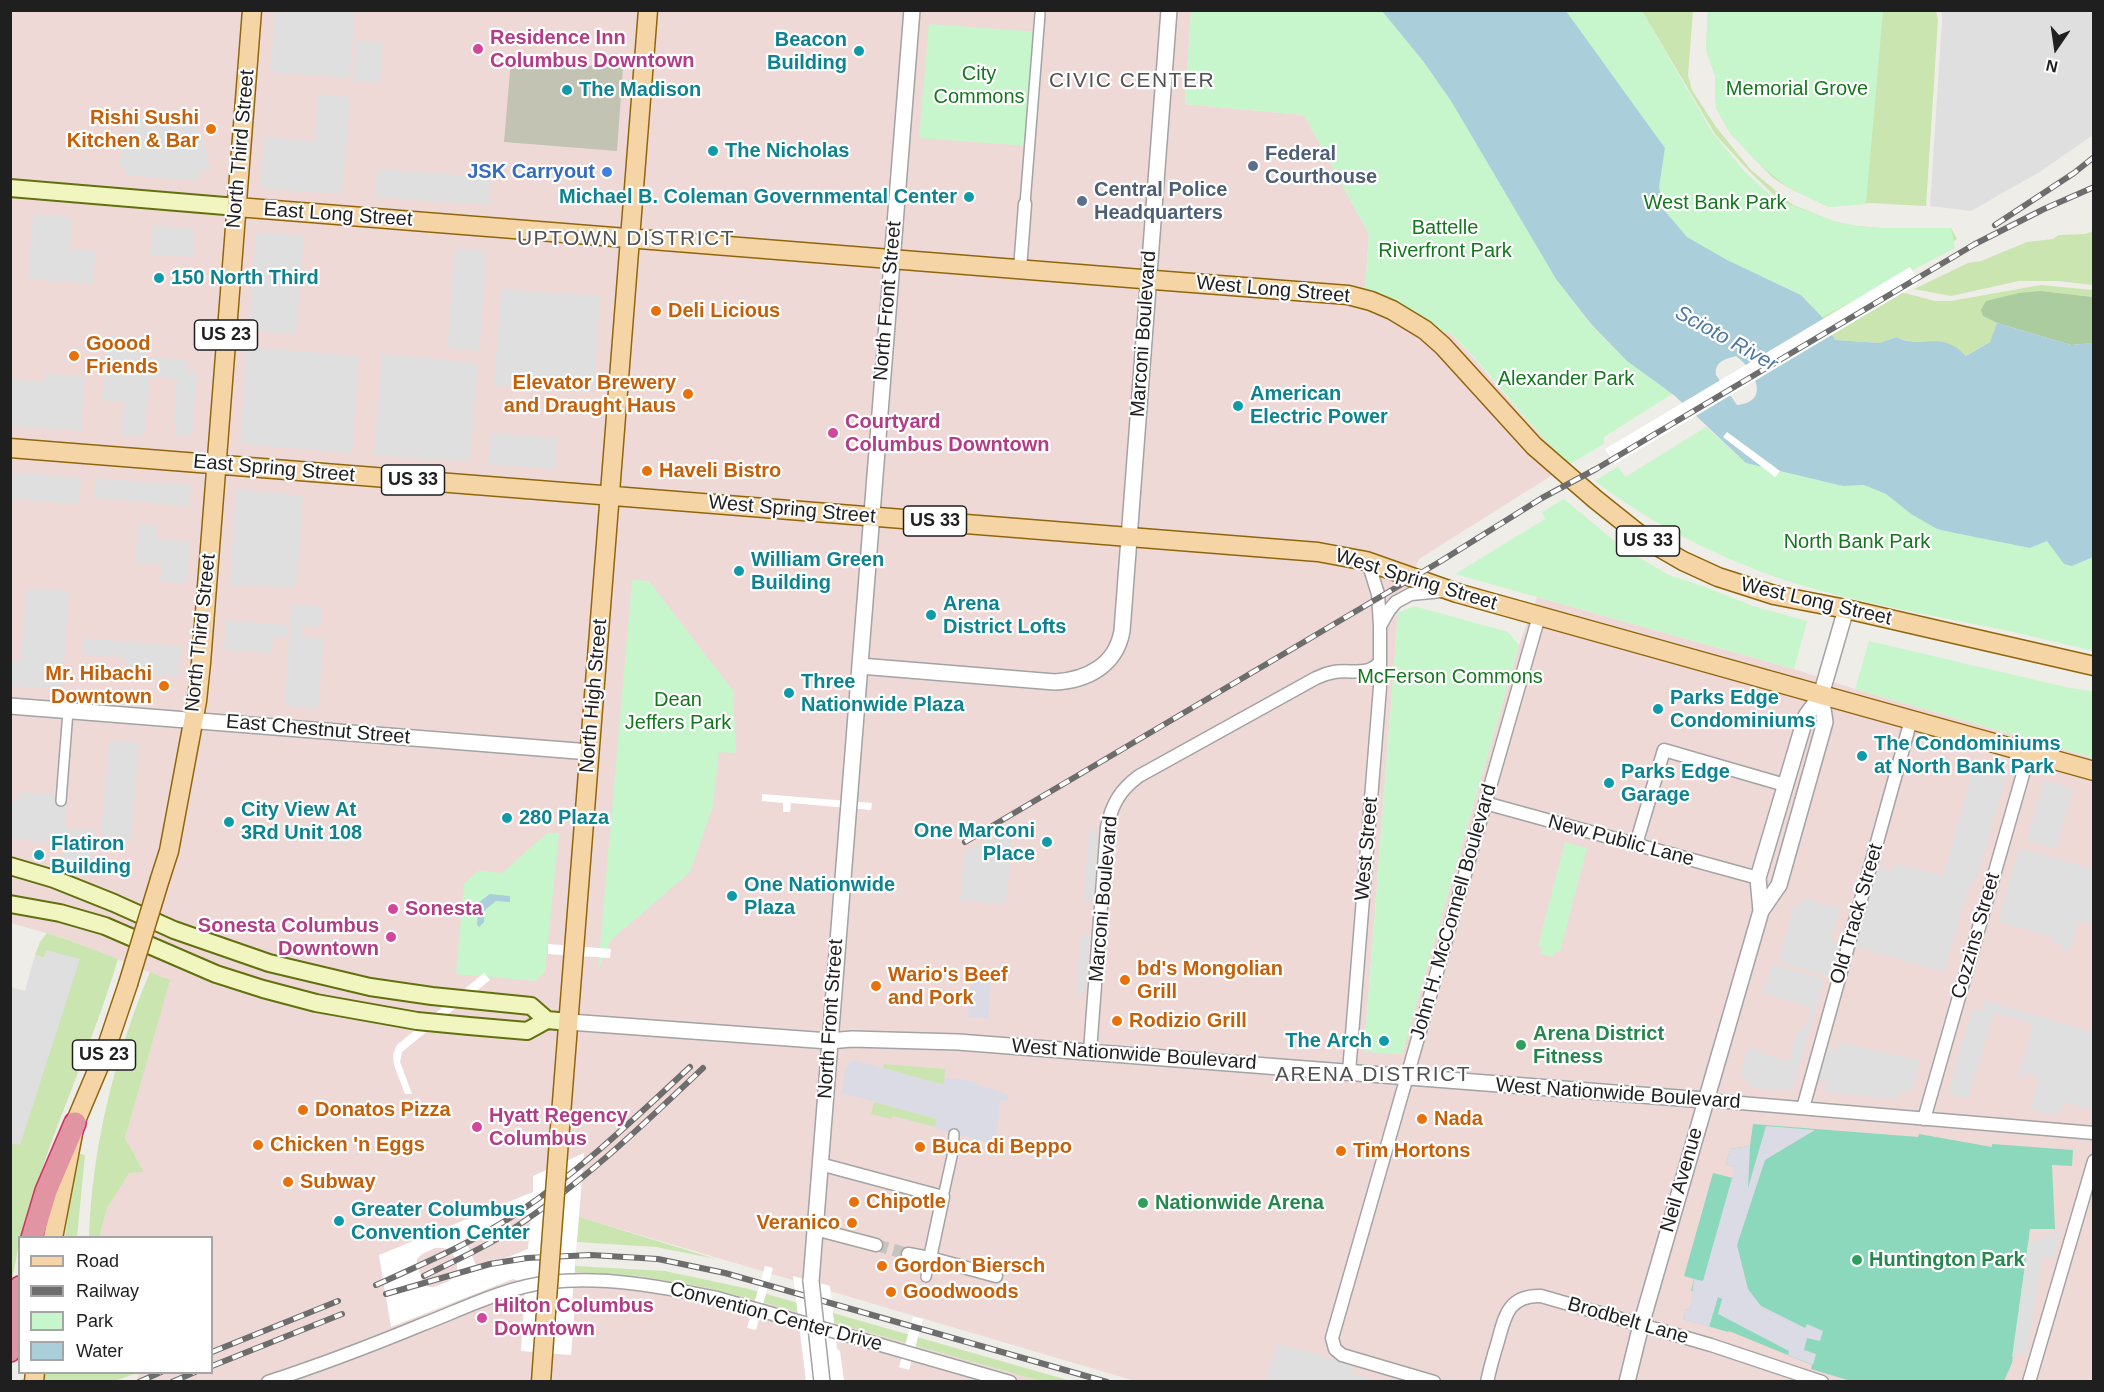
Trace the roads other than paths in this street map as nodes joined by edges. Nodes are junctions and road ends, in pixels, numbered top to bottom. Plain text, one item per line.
1 (252, 10) edge
2 (648, 10) edge
3 (912, 10) edge
4 (1169, 10) edge
5 (1040, 14) dead end
6 (10, 188) edge
7 (1025, 204) joint
8 (237, 207) junction
9 (630, 238) junction
10 (891, 259) junction
11 (1020, 269) junction
12 (1148, 279) junction
13 (10, 448) edge
14 (216, 464) junction
15 (610, 495) junction
16 (871, 517) junction
17 (1128, 536) junction
18 (1368, 562) junction
19 (1449, 590) junction
20 (1846, 609) junction
21 (1539, 616) junction
22 (1380, 626) junction
23 (1380, 662) junction
24 (860, 666) junction
25 (2094, 666) edge
26 (1821, 695) junction
27 (10, 706) edge
28 (68, 711) junction
29 (1911, 720) junction
30 (193, 721) junction
31 (590, 752) junction
32 (2029, 753) junction
33 (2094, 771) edge
34 (1785, 785) junction
35 (61, 801) dead end
36 (1485, 803) junction
37 (1636, 844) junction
38 (10, 866) edge
39 (1758, 878) junction
40 (98, 896) junction
41 (10, 904) edge
42 (1761, 911) junction
43 (72, 916) junction
44 (547, 1020) junction
45 (568, 1022) junction
46 (829, 1041) junction
47 (1090, 1051) junction
48 (1349, 1072) junction
49 (1407, 1077) junction
50 (1705, 1100) junction
51 (1803, 1108) junction
52 (1924, 1119) junction
53 (75, 1124) junction
54 (2094, 1133) edge
55 (954, 1134) dead end
56 (2094, 1161) edge
57 (820, 1164) junction
58 (943, 1197) junction
59 (815, 1228) junction
60 (33, 1236) edge
61 (53, 1236) edge
62 (876, 1245) tunnel mouth
63 (908, 1254) tunnel mouth
64 (930, 1258) junction
65 (996, 1276) dead end
66 (926, 1277) dead end
67 (18, 1300) edge
68 (1641, 1325) junction
69 (10, 1351) edge
70 (267, 1382) edge
71 (541, 1382) edge
72 (822, 1382) edge
73 (1010, 1382) edge
74 (1434, 1382) edge
75 (1486, 1382) edge
76 (1627, 1382) edge
77 (1822, 1382) edge
78 (2029, 1382) edge

1 - 8 main road, North Third Street / US 23
2 - 9 main road, North High Street
3 - 10 street, North Front Street
4 - 12 street, Marconi Boulevard
5 - 7 street
6 - 8 main road, East Long Street
7 - 11 street
8 - 9 main road, East Long Street / US 33
8 - 14 main road, North Third Street / US 23
9 - 10 main road, West Long Street / US 33
9 - 15 main road, North High Street
10 - 11 main road, West Long Street / US 33
10 - 16 street, North Front Street
11 - 12 main road, West Long Street / US 33
12 - 17 street, Marconi Boulevard
12 - 20 main road, West Long Street / US 33
13 - 14 main road, East Spring Street / US 33
14 - 15 main road, East Spring Street / US 33
14 - 30 main road, North Third Street / US 23
15 - 16 main road, West Spring Street / US 33
15 - 31 main road, North High Street
16 - 17 main road, West Spring Street / US 33
16 - 24 street, North Front Street
17 - 18 main road, West Spring Street / US 33
17 - 24 street, Marconi Boulevard
18 - 19 main road, West Spring Street / US 33
18 - 22 street, West Street
19 - 21 main road, West Spring Street / US 33
19 - 22 street
20 - 25 main road, West Long Street / US 33
20 - 26 street, Neil Avenue
21 - 26 main road, West Spring Street / US 33
21 - 36 street, John H. McConnell Boulevard
22 - 23 street, West Street
23 - 47 street, Marconi Boulevard
23 - 48 street, West Street
24 - 46 street, North Front Street
26 - 29 main road, West Spring Street / US 33
26 - 34 street, Neil Avenue
26 - 42 street, Neil Avenue
27 - 28 street, East Chestnut Street
28 - 30 street, East Chestnut Street
28 - 35 street
29 - 32 main road, West Spring Street / US 33
29 - 51 street, Old Track Street
30 - 31 street, East Chestnut Street
30 - 53 main road, North Third Street / US 23, bridge
31 - 45 main road, North High Street
32 - 33 main road, West Spring Street / US 33
32 - 52 street, Cozzins Street
34 - 37 street
34 - 39 street, Neil Avenue
36 - 37 street, New Public Lane
36 - 49 street, John H. McConnell Boulevard
37 - 39 street, New Public Lane
38 - 40 main road
39 - 42 street
40 - 43 main road
40 - 44 main road
41 - 43 main road
42 - 50 street, Neil Avenue
43 - 44 main road
44 - 45 main road
45 - 46 street, West Nationwide Boulevard
45 - 71 main road, North High Street, bridge
46 - 47 street, West Nationwide Boulevard
46 - 57 street, North Front Street
47 - 48 street, West Nationwide Boulevard
48 - 49 street, West Nationwide Boulevard
49 - 50 street, West Nationwide Boulevard
49 - 74 street, John H. McConnell Boulevard
50 - 51 street, West Nationwide Boulevard
50 - 68 street, Neil Avenue
51 - 52 street, West Nationwide Boulevard
52 - 54 street, West Nationwide Boulevard
53 - 60 highway
53 - 61 main road, North Third Street / US 23
55 - 58 street
56 - 78 street
57 - 58 street
57 - 59 street, North Front Street
58 - 64 street
59 - 62 street
59 - 72 street, North Front Street, bridge
63 - 64 street
64 - 65 street
64 - 66 street
67 - 69 highway
68 - 75 street, Brodbelt Lane
68 - 76 street, Neil Avenue
68 - 77 street, Brodbelt Lane
70 - 73 street, Convention Center Drive

